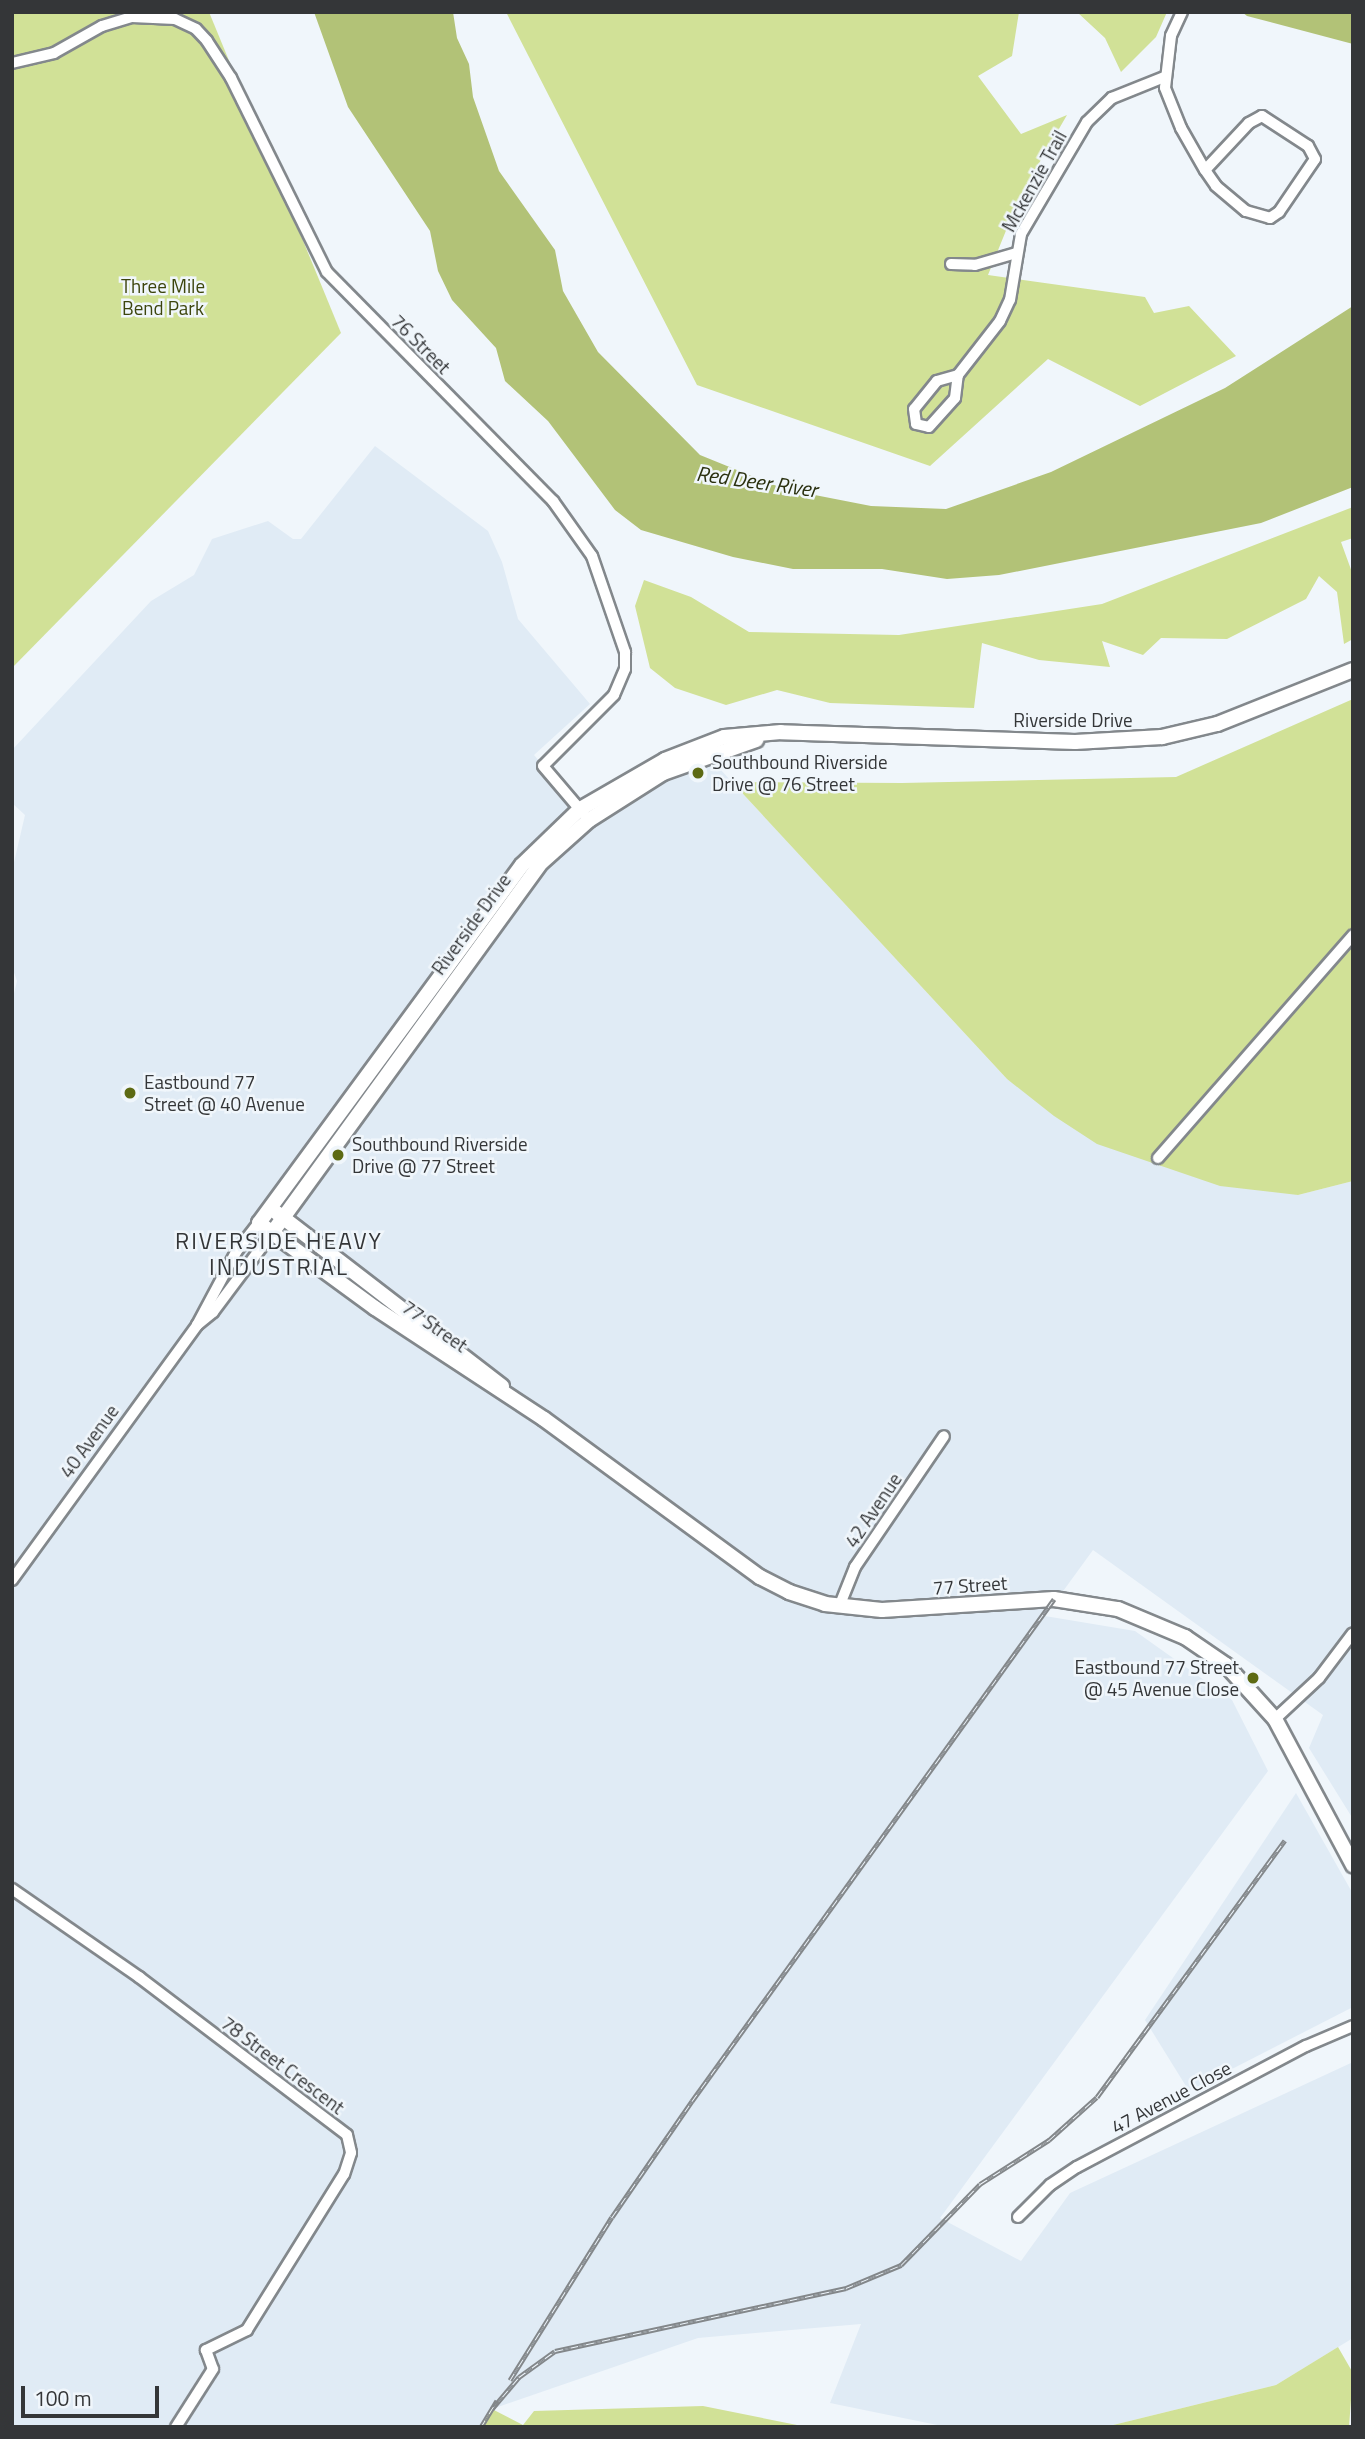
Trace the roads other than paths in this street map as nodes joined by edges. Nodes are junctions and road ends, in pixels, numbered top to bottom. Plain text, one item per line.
1 (1182, 12) edge
2 (12, 63) edge
3 (1164, 77) junction
4 (1205, 170) junction
5 (1016, 253) junction
6 (951, 264) dead end
7 (958, 375) junction
8 (1353, 670) edge
9 (584, 815) junction
10 (1353, 935) edge
11 (1158, 1158) dead end
12 (271, 1209) junction
13 (283, 1218) junction
14 (259, 1223) junction
15 (272, 1233) junction
16 (197, 1325) junction
17 (524, 1406) junction
18 (944, 1436) dead end
19 (12, 1580) edge
20 (839, 1607) junction
21 (1353, 1633) edge
22 (1275, 1719) junction
23 (1353, 1865) edge
24 (12, 1889) edge
25 (1353, 2026) edge
26 (1018, 2217) dead end
27 (177, 2427) edge

1 - 3 street
2 - 9 street, 76 Street
3 - 4 street
3 - 5 street, Mckenzie Trail
4 - 4 street
5 - 6 street
5 - 7 street, Mckenzie Trail
7 - 7 street, Mckenzie Trail
8 - 9 main road, Riverside Drive
9 - 12 main road, Riverside Drive
9 - 13 main road, Riverside Drive
10 - 11 street
12 - 13 main road, 77 Street
12 - 14 main road, 40 Avenue
13 - 15 main road, Riverside Drive
13 - 17 main road, 77 Street
14 - 15 main road, 77 Street
14 - 16 street, 40 Avenue
15 - 16 street, 40 Avenue
15 - 17 main road, 77 Street
16 - 19 street, 40 Avenue
17 - 20 main road, 77 Street
18 - 20 street, 42 Avenue
20 - 22 main road, 77 Street
21 - 22 street
22 - 23 main road, 77 Street
24 - 27 street, 78 Street Crescent
25 - 26 street, 47 Avenue Close

